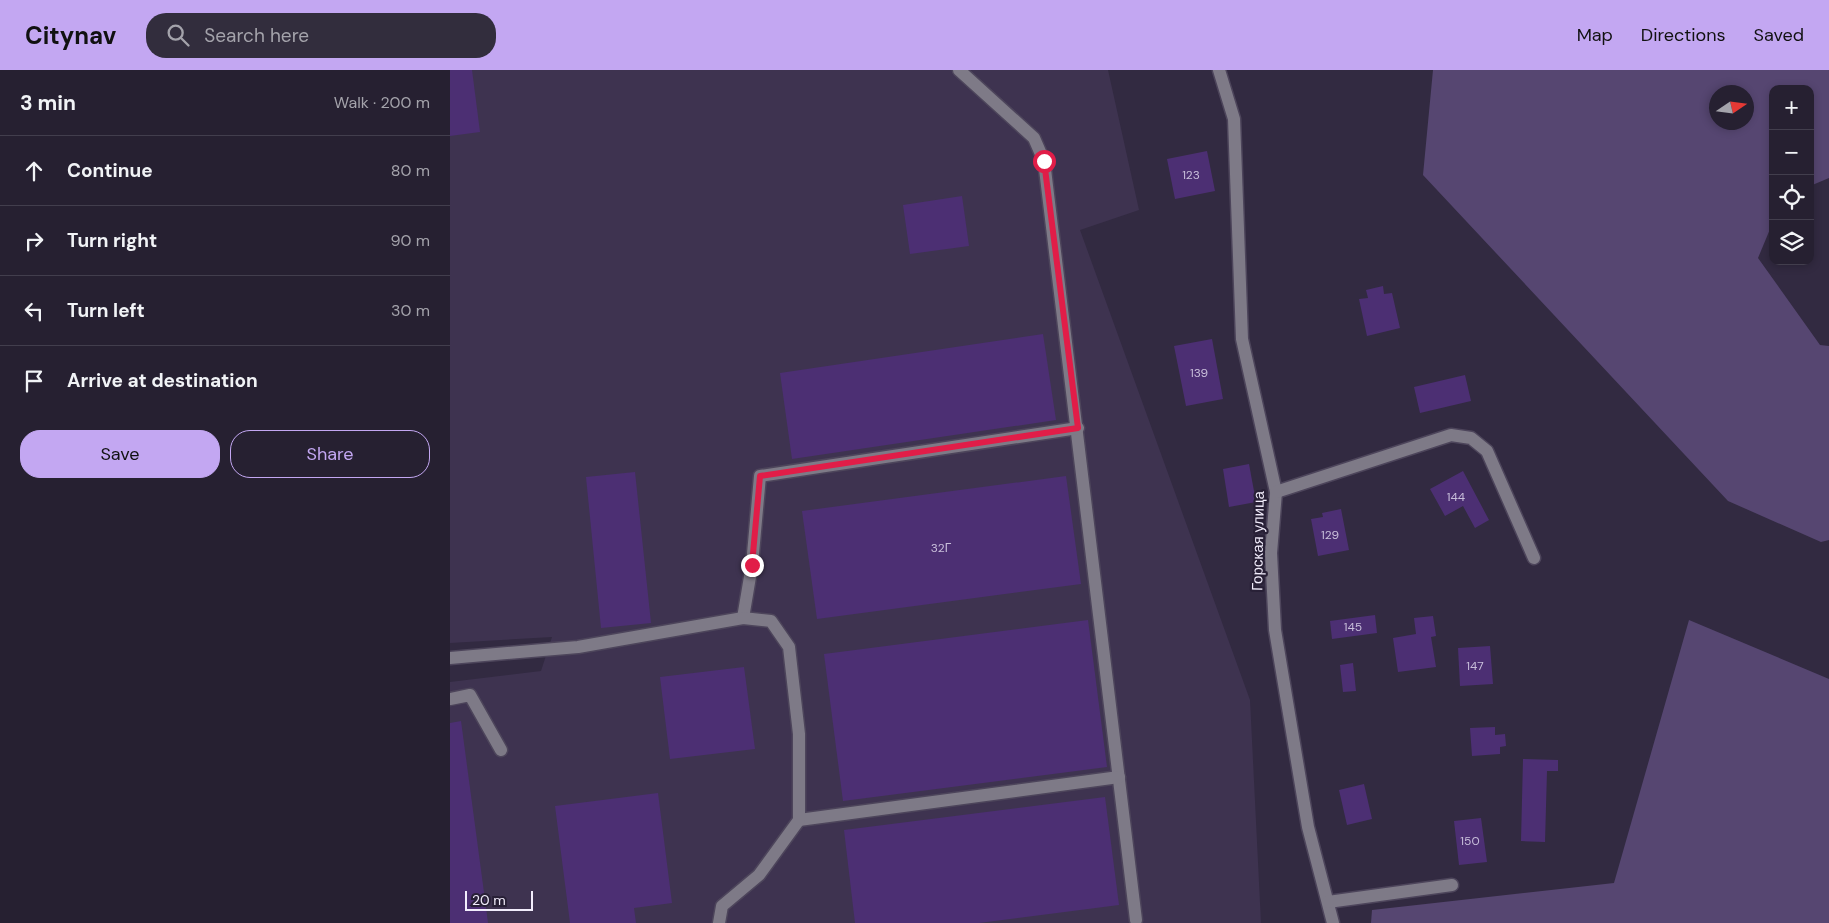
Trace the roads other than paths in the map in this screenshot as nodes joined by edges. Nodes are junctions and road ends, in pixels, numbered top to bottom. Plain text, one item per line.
1 (959, 70) edge
2 (1219, 70) edge
3 (1078, 428) junction
4 (1276, 492) junction
5 (1534, 558) dead end
6 (743, 618) junction
7 (450, 658) edge
8 (450, 699) edge
9 (501, 750) dead end
10 (1119, 776) junction
11 (799, 820) junction
12 (1452, 885) dead end
13 (1328, 902) junction
14 (1136, 920) dead end
15 (719, 923) edge
16 (1333, 923) edge

1 - 3 street
2 - 4 street, Горская улица
3 - 6 street
3 - 10 street
4 - 5 street
4 - 13 street, Горская улица
6 - 7 street
6 - 11 street
8 - 9 street
10 - 11 street
10 - 14 street
11 - 15 street
12 - 13 street
13 - 16 street, Горская улица

